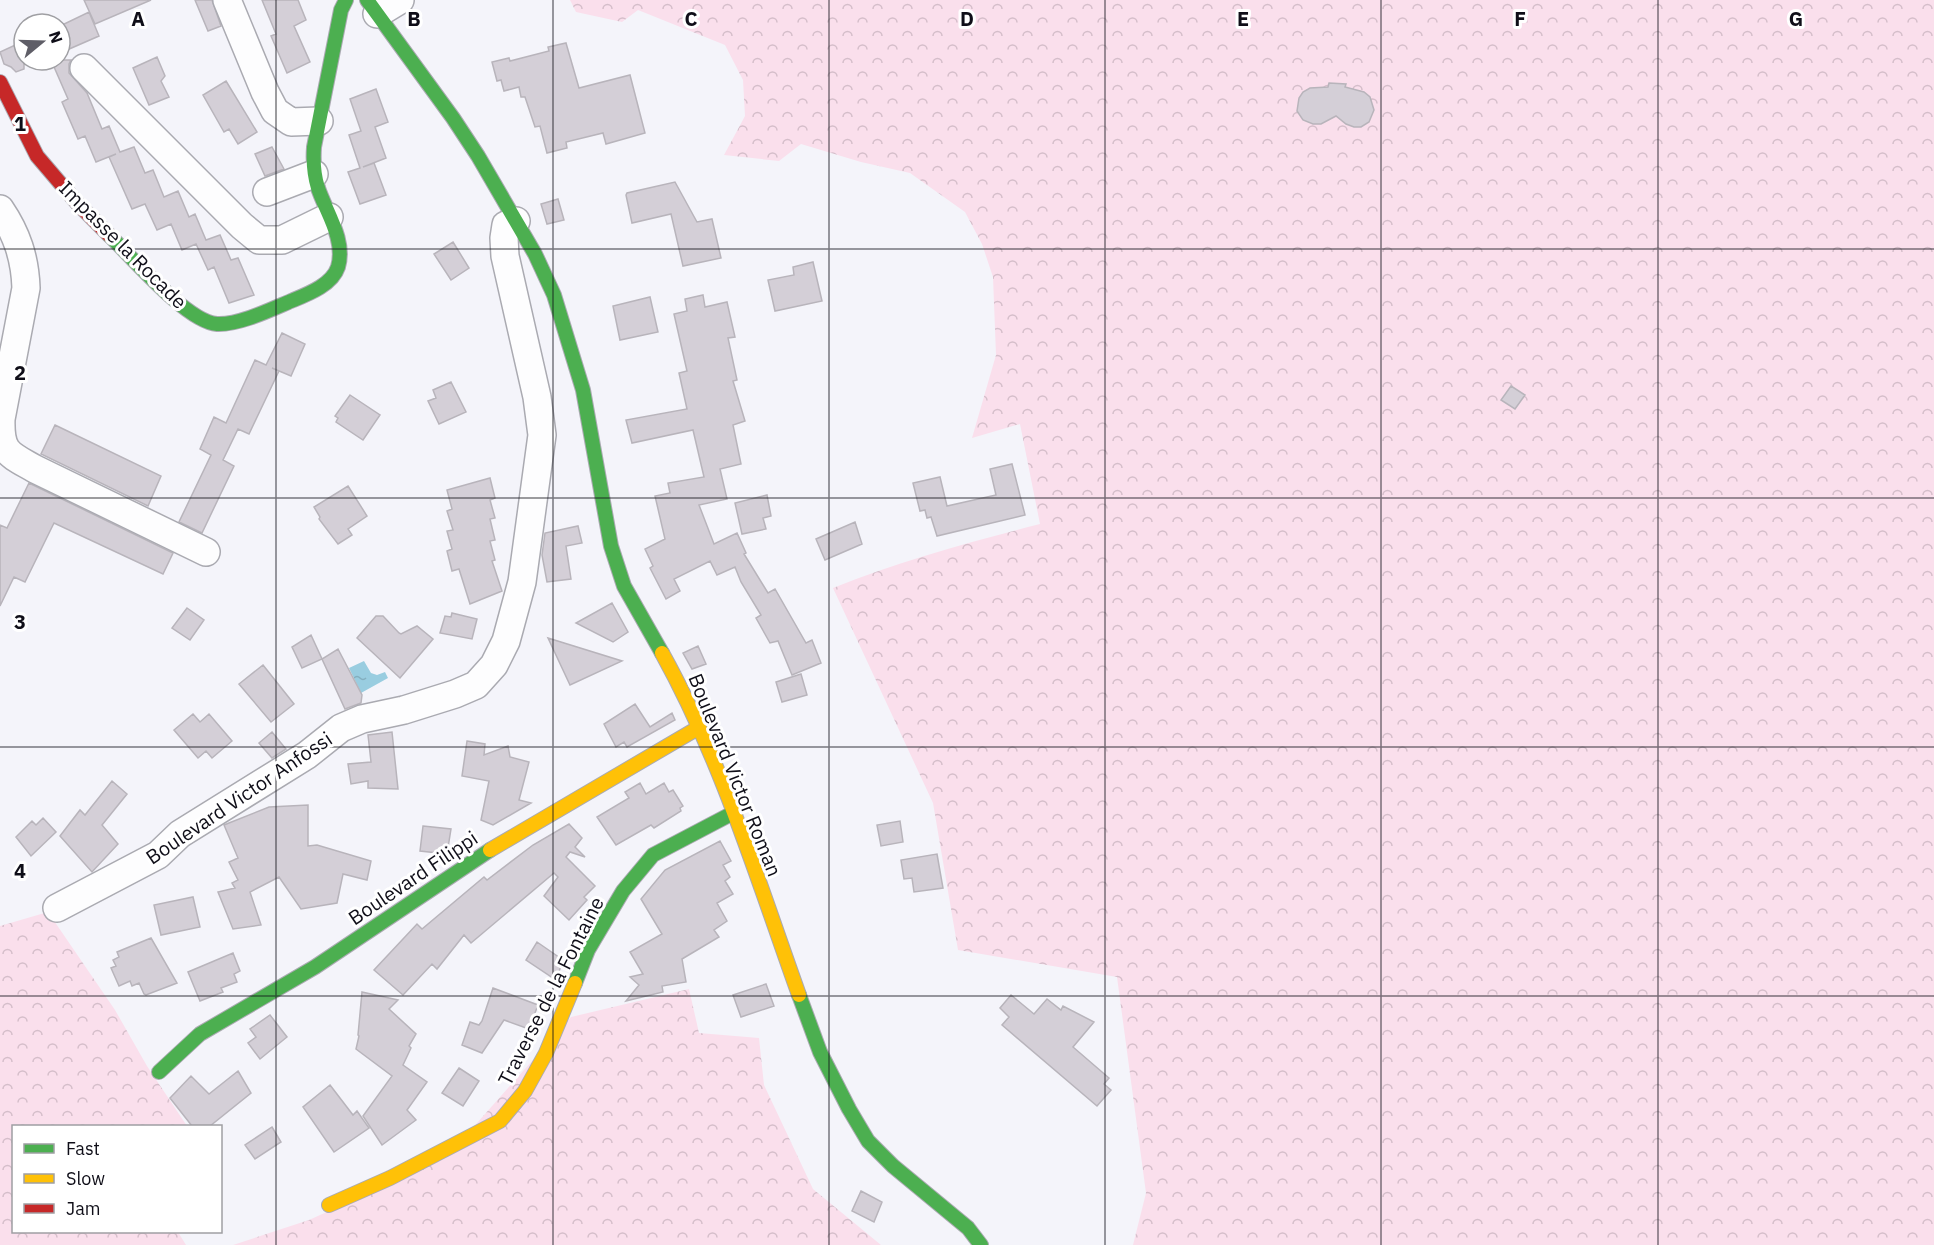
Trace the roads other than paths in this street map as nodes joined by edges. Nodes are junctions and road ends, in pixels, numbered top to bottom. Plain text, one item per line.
1 (227, 0) edge
2 (346, 0) edge
3 (381, 4) edge
4 (84, 68) dead end
5 (0, 82) edge
6 (319, 121) junction
7 (314, 174) junction
8 (267, 192) dead end
9 (0, 209) edge
10 (329, 217) junction
11 (516, 220) junction
12 (206, 552) dead end
13 (698, 728) junction
14 (733, 813) junction
15 (57, 908) dead end
16 (159, 1072) dead end
17 (329, 1204) dead end
18 (981, 1245) edge

1 - 6 street
2 - 6 street, Impasse la Rocade
3 - 11 street, Boulevard Victor Roman
4 - 10 street
5 - 10 street, Impasse la Rocade
6 - 7 street, Impasse la Rocade
7 - 8 street
7 - 10 street, Impasse la Rocade
9 - 12 street
11 - 13 street, Boulevard Victor Roman
11 - 15 street, Boulevard Victor Anfossi
13 - 14 street, Boulevard Victor Roman
13 - 16 street, Boulevard Filippi
14 - 17 street, Traverse de la Fontaine
14 - 18 street, Boulevard Victor Roman

